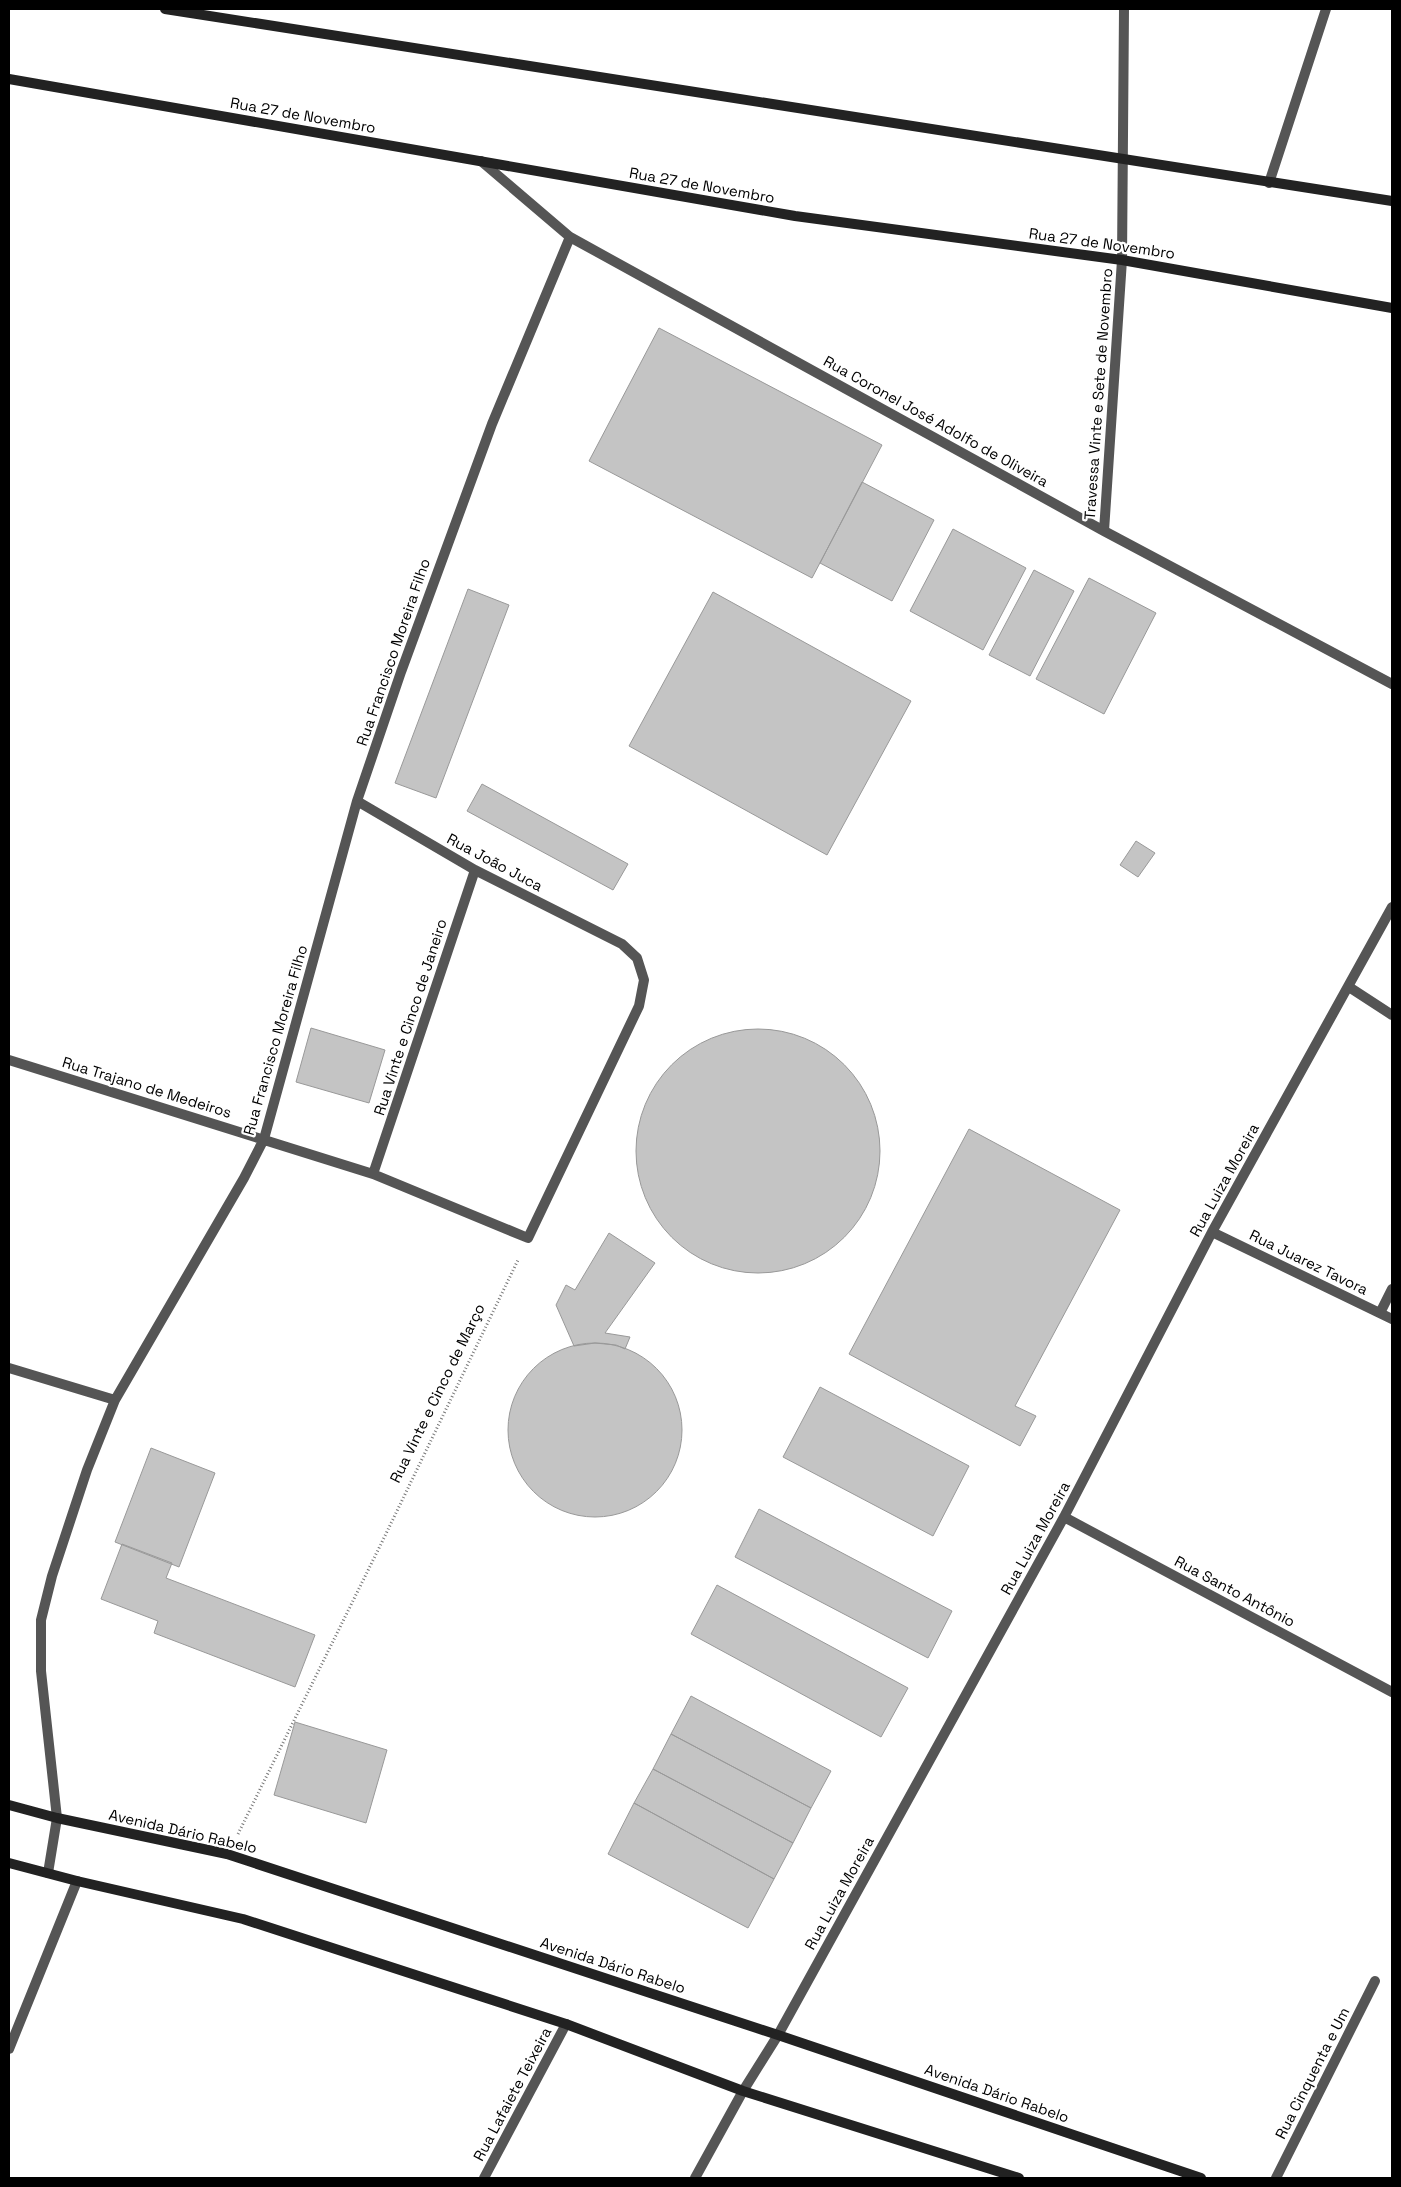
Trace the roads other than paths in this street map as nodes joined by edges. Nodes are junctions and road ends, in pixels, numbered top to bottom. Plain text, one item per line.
1 (164, 9) edge
2 (1124, 9) edge
3 (1326, 9) edge
4 (9, 79) edge
5 (1123, 159) junction
6 (481, 161) junction
7 (1269, 182) junction
8 (1392, 201) edge
9 (570, 237) junction
10 (1122, 260) junction
11 (1392, 308) edge
12 (1104, 531) junction
13 (1392, 684) edge
14 (357, 801) junction
15 (475, 870) junction
16 (1392, 908) edge
17 (1349, 988) junction
18 (1392, 1015) edge
19 (9, 1060) edge
20 (264, 1139) junction
21 (374, 1174) junction
22 (1212, 1232) junction
23 (528, 1238) joint
24 (1392, 1288) edge
25 (1380, 1313) junction
26 (1392, 1319) edge
27 (9, 1368) edge
28 (115, 1400) junction
29 (1064, 1517) junction
30 (1392, 1692) edge
31 (9, 1805) edge
32 (57, 1818) junction
33 (9, 1863) edge
34 (48, 1873) junction
35 (77, 1881) junction
36 (1375, 1981) dead end
37 (566, 2024) junction
38 (778, 2035) junction
39 (9, 2049) edge
40 (744, 2091) junction
41 (484, 2178) edge
42 (695, 2178) edge
43 (1020, 2178) edge
44 (1201, 2178) edge
45 (1276, 2178) edge

1 - 5 main road
2 - 5 street, Travessa Vinte e Sete de Novembro
3 - 7 street
4 - 6 main road, Rua 27 de Novembro
5 - 7 main road
5 - 10 street, Travessa Vinte e Sete de Novembro
6 - 9 street, Rua Coronel José Adolfo de Oliveira
6 - 10 main road, Rua 27 de Novembro
7 - 8 main road
9 - 12 street, Rua Coronel José Adolfo de Oliveira
9 - 14 street, Rua Francisco Moreira Filho
10 - 11 main road, Rua 27 de Novembro
10 - 12 street, Travessa Vinte e Sete de Novembro
12 - 13 street, Rua Coronel José Adolfo de Oliveira
14 - 15 street, Rua João Juca
14 - 20 street, Rua Francisco Moreira Filho
15 - 21 street, Rua Vinte e Cinco de Janeiro
15 - 23 street, Rua João Juca
16 - 17 street, Rua Luiza Moreira
17 - 18 street
17 - 22 street, Rua Luiza Moreira
19 - 20 street, Rua Trajano de Medeiros
20 - 21 street, Rua Trajano de Medeiros
20 - 28 street, Rua Francisco Moreira Filho
21 - 23 street, Rua Trajano de Medeiros
22 - 25 street, Rua Juarez Tavora
22 - 29 street, Rua Luiza Moreira
24 - 25 street
25 - 26 street, Rua Juarez Tavora
27 - 28 street
28 - 32 street, Rua Francisco Moreira Filho
29 - 30 street, Rua Santo Antônio
29 - 38 street, Rua Luiza Moreira
31 - 32 main road, Avenida Dário Rabelo
32 - 34 street, Rua Francisco Moreira Filho
32 - 38 main road, Avenida Dário Rabelo
33 - 34 main road
34 - 35 main road
35 - 37 main road
35 - 39 street
36 - 45 street, Rua Cinquenta e Um
37 - 40 main road
37 - 41 street, Rua Lafaiete Teixeira
38 - 40 street, Rua Luiza Moreira
38 - 44 main road, Avenida Dário Rabelo
40 - 42 street, Rua Luiza Moreira
40 - 43 main road

